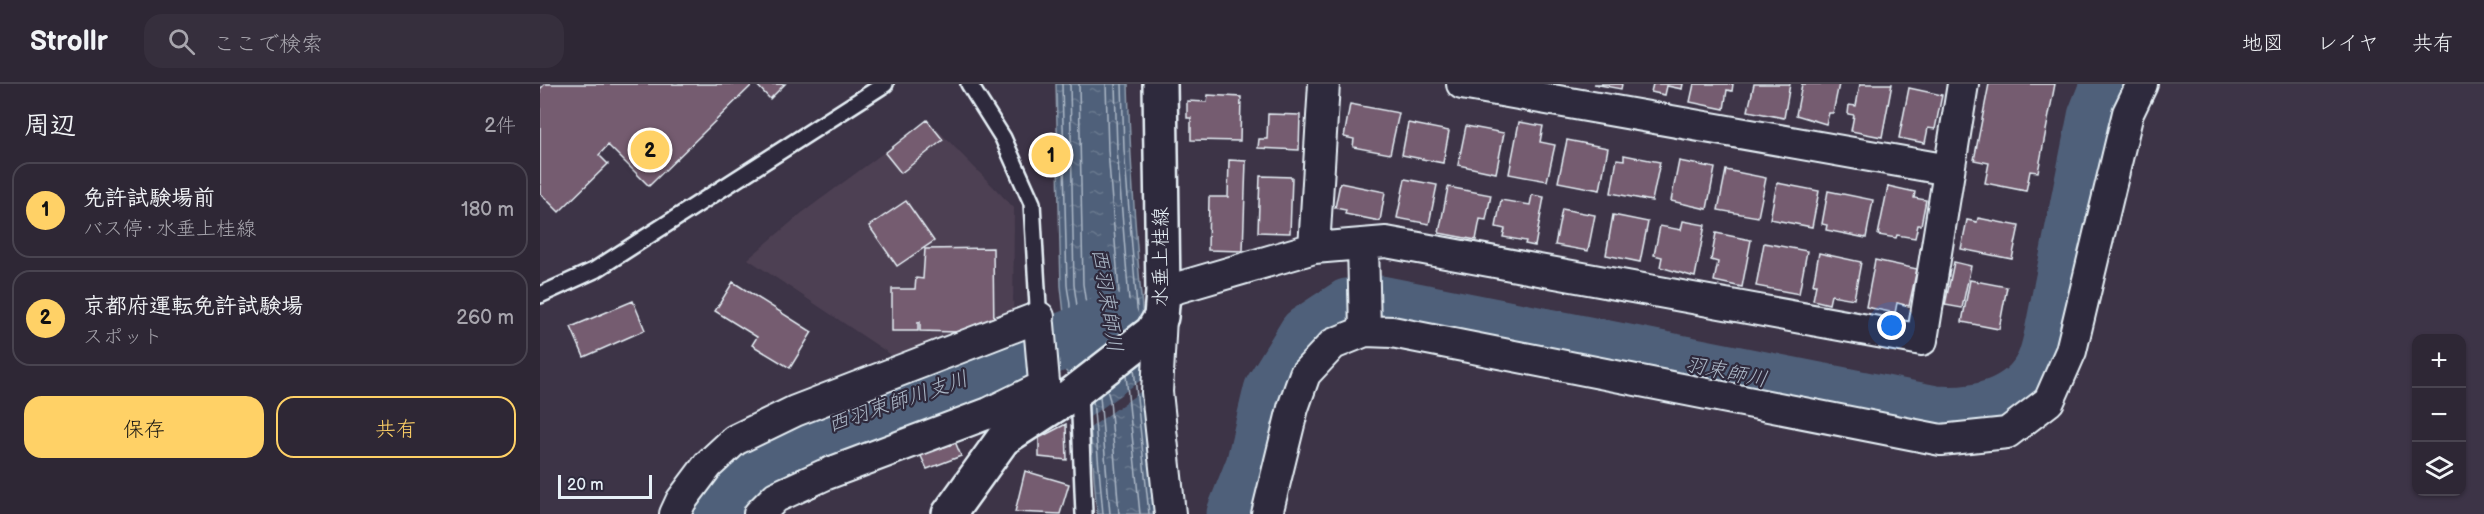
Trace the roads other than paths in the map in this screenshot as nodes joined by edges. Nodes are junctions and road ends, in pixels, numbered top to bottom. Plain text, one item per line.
1 (885, 84) edge
2 (969, 84) edge
3 (1160, 84) edge
4 (1324, 84) edge
5 (1462, 84) edge
6 (1963, 84) edge
7 (2142, 84) edge
8 (1949, 170) junction
9 (1363, 244) junction
10 (1314, 248) junction
11 (540, 295) edge
12 (1159, 314) junction
13 (1039, 320) junction
14 (1365, 332) junction
15 (1060, 395) junction
16 (675, 514) edge
17 (759, 514) edge
18 (949, 514) edge
19 (1084, 514) edge
20 (1170, 514) edge
21 (1267, 514) edge

1 - 11 lane
2 - 13 lane
3 - 12 main road, 水垂上桂線
4 - 10 street
5 - 8 street
6 - 8 street
7 - 14 street
8 - 9 street
9 - 10 street
9 - 14 street
10 - 12 street
12 - 15 main road, 水垂上桂線
12 - 20 street
13 - 15 street
13 - 16 street
14 - 21 street
15 - 17 street
15 - 18 main road, 水垂上桂線
15 - 19 lane

